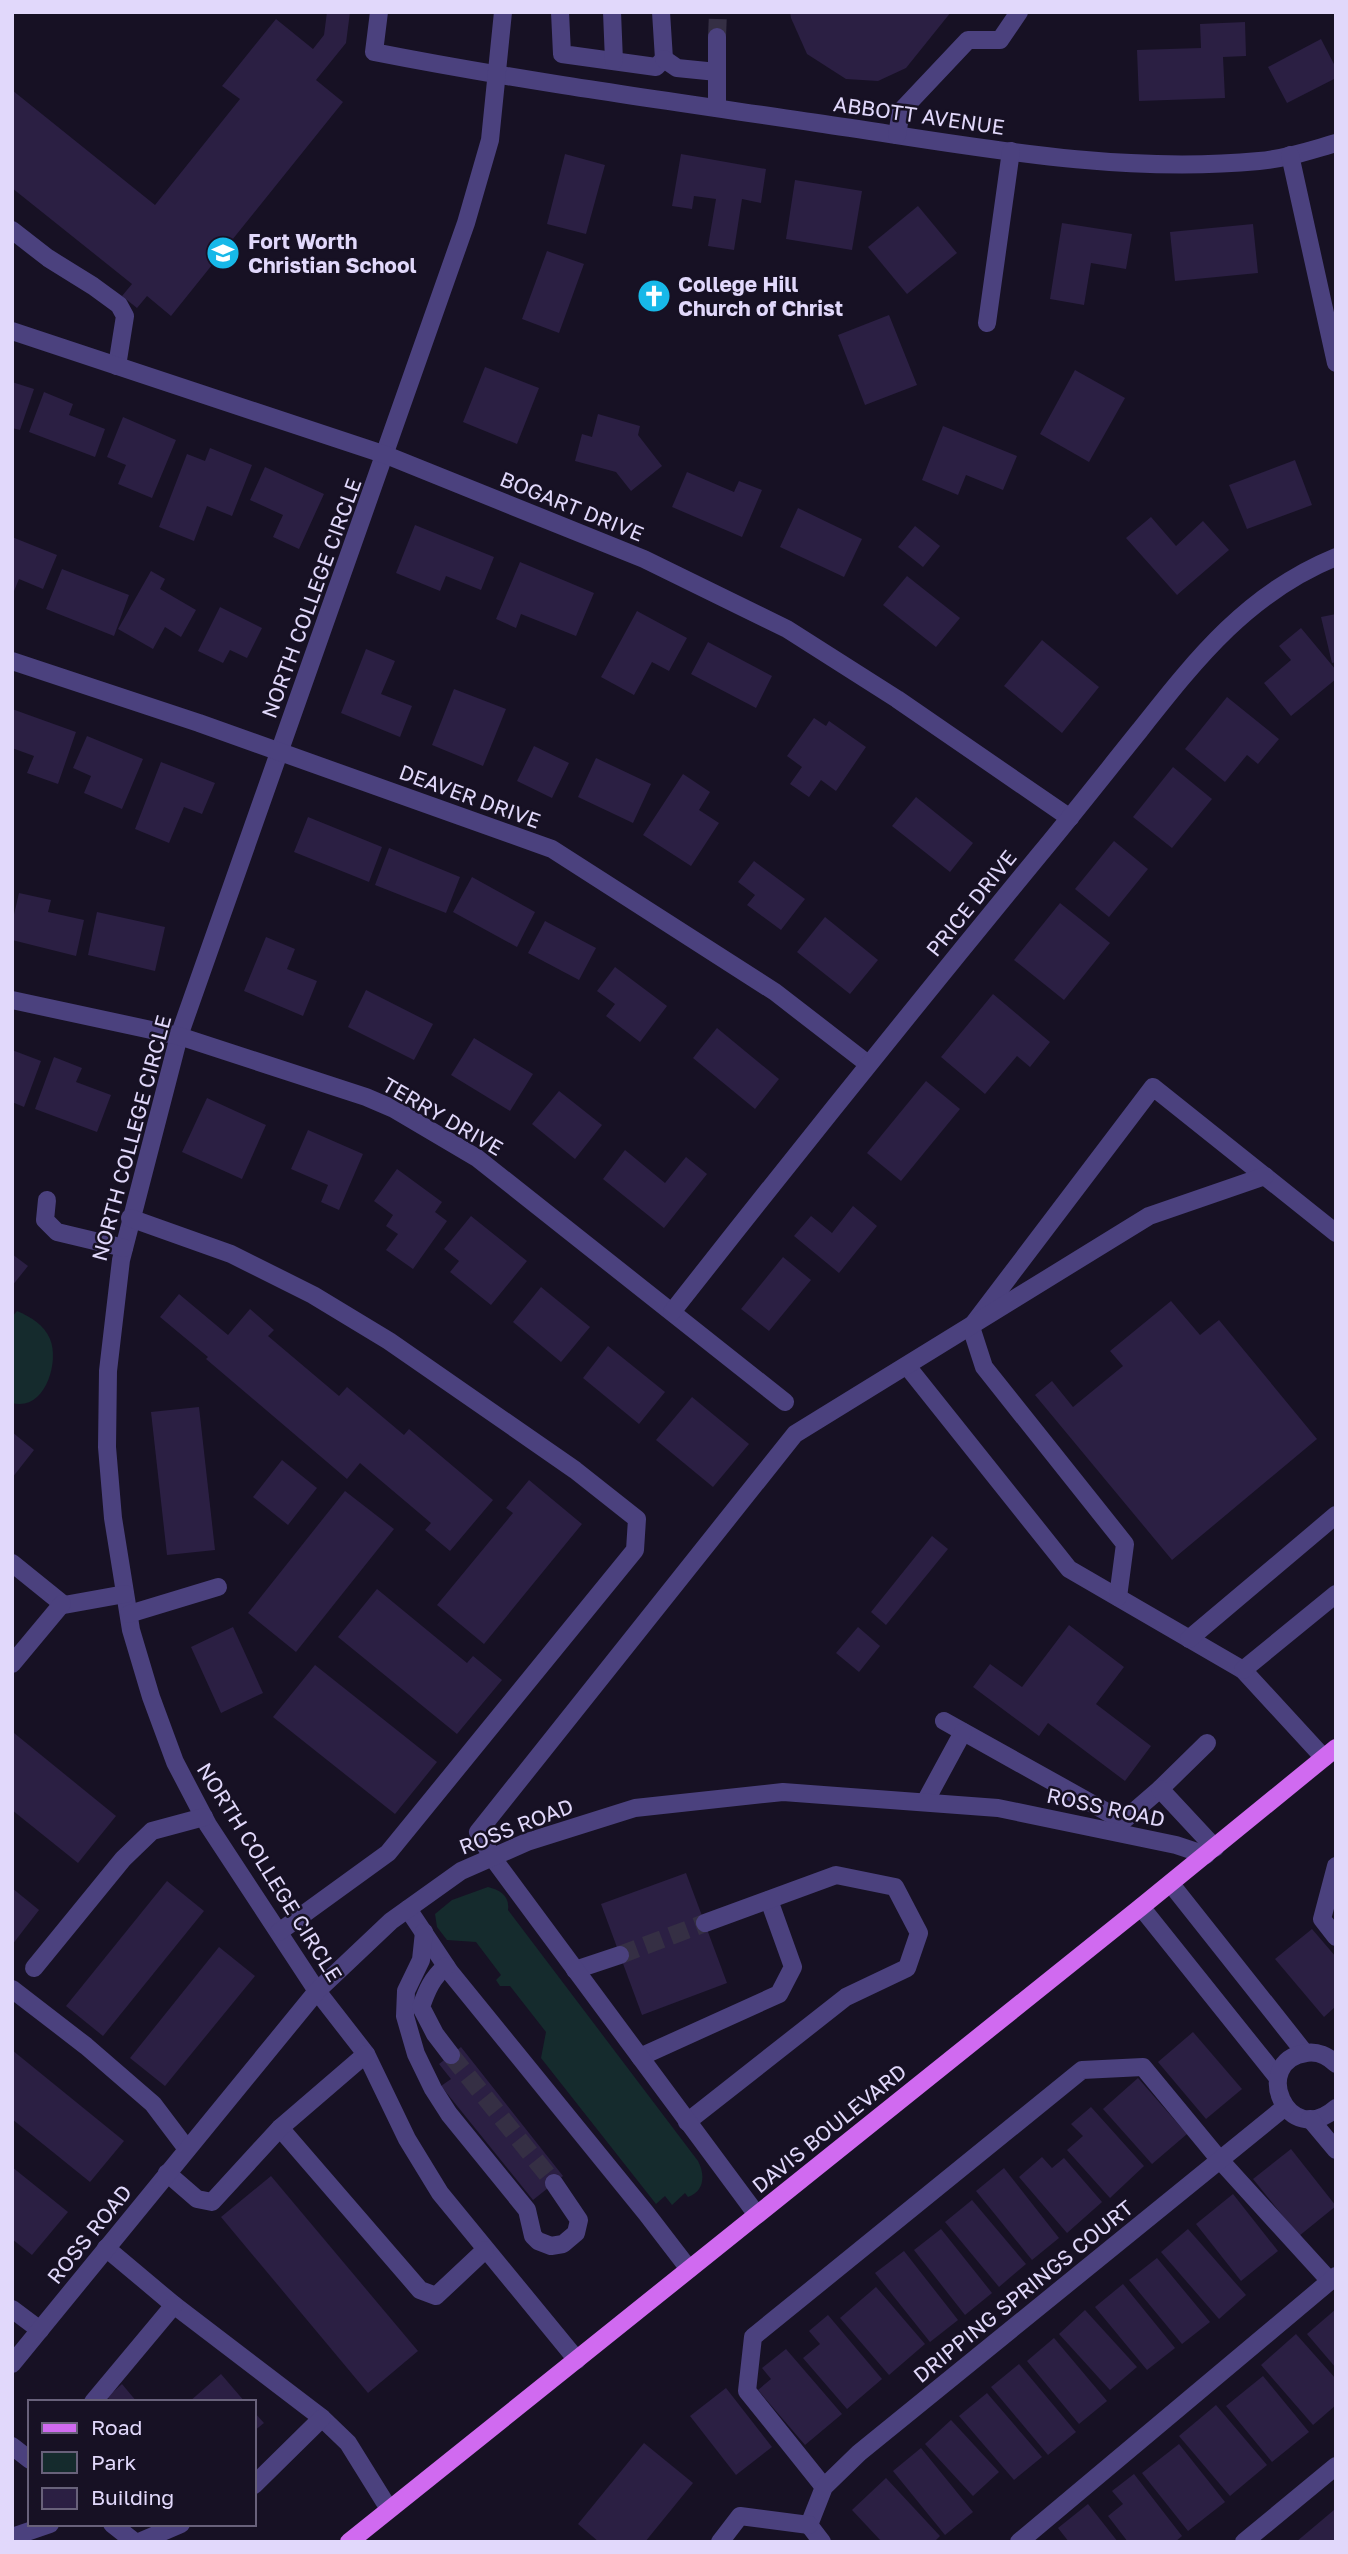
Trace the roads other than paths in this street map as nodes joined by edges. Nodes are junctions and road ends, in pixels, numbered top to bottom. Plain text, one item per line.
1 (379, 12) edge
2 (503, 12) edge
3 (560, 12) edge
4 (612, 12) edge
5 (661, 12) edge
6 (1019, 12) edge
7 (717, 37) tunnel mouth
8 (664, 59) junction
9 (614, 61) junction
10 (717, 72) junction
11 (497, 76) junction
12 (717, 108) junction
13 (897, 135) junction
14 (1336, 144) edge
15 (1012, 151) junction
16 (1290, 155) junction
17 (12, 230) edge
18 (987, 323) dead end
19 (12, 331) edge
20 (1336, 363) edge
21 (117, 366) junction
22 (386, 455) junction
23 (1336, 557) edge
24 (12, 661) edge
25 (280, 752) junction
26 (1070, 818) junction
27 (12, 1000) edge
28 (179, 1036) junction
29 (868, 1064) junction
30 (1265, 1176) junction
31 (47, 1200) dead end
32 (130, 1219) junction
33 (1336, 1233) edge
34 (124, 1248) junction
35 (672, 1312) junction
36 (971, 1327) junction
37 (908, 1366) junction
38 (785, 1402) dead end
39 (1336, 1515) edge
40 (12, 1563) edge
41 (219, 1587) dead end
42 (125, 1594) junction
43 (1336, 1594) edge
44 (1118, 1597) junction
45 (62, 1604) junction
46 (129, 1614) junction
47 (1189, 1639) junction
48 (12, 1664) edge
49 (1243, 1670) junction
50 (943, 1721) dead end
51 (963, 1732) junction
52 (1207, 1743) dead end
53 (1330, 1753) edge
54 (1160, 1789) junction
55 (1072, 1793) junction
56 (925, 1802) junction
57 (204, 1818) junction
58 (1056, 1820) junction
59 (1211, 1851) junction
60 (492, 1857) junction
61 (1336, 1866) edge
62 (1171, 1884) junction
63 (769, 1900) junction
64 (1141, 1907) junction
65 (408, 1909) junction
66 (705, 1923) tunnel mouth
67 (279, 1932) junction
68 (424, 1932) junction
69 (1336, 1937) edge
70 (620, 1955) tunnel mouth
71 (446, 1966) junction
72 (34, 1968) dead end
73 (575, 1970) junction
74 (12, 1989) edge
75 (317, 1991) junction
76 (1305, 2053) junction
77 (366, 2054) junction
78 (451, 2055) tunnel mouth
79 (640, 2057) junction
80 (1336, 2064) edge
81 (1278, 2078) junction
82 (1285, 2107) junction
83 (1336, 2108) edge
84 (1310, 2119) junction
85 (687, 2122) junction
86 (280, 2128) junction
87 (187, 2149) junction
88 (1336, 2150) edge
89 (1219, 2159) junction
90 (167, 2173) junction
91 (554, 2183) tunnel mouth
92 (757, 2215) junction
93 (106, 2248) junction
94 (485, 2250) junction
95 (689, 2269) junction
96 (1333, 2279) edge
97 (174, 2305) junction
98 (12, 2309) edge
99 (40, 2330) junction
100 (577, 2360) junction
101 (12, 2364) edge
102 (95, 2400) edge
103 (322, 2418) junction
104 (12, 2446) edge
105 (28, 2458) edge
106 (1336, 2466) edge
107 (256, 2483) edge
108 (824, 2487) junction
109 (388, 2509) junction
110 (809, 2525) junction
111 (44, 2526) edge
112 (115, 2526) edge
113 (176, 2526) edge
114 (12, 2537) edge
115 (137, 2542) edge
116 (349, 2542) edge
117 (720, 2542) edge
118 (822, 2542) edge
119 (1019, 2542) edge
120 (1244, 2542) edge

1 - 11 street, ABBOTT AVENUE
2 - 11 street, NORTH COLLEGE CIRCLE
3 - 9 street
4 - 9 street
5 - 8 street
6 - 13 street
7 - 10 street
8 - 9 street
8 - 10 street
10 - 12 street
11 - 12 street, ABBOTT AVENUE
11 - 22 street, NORTH COLLEGE CIRCLE
12 - 13 street, ABBOTT AVENUE
13 - 15 street, ABBOTT AVENUE
14 - 16 street, ABBOTT AVENUE
15 - 16 street, ABBOTT AVENUE
15 - 18 street
16 - 20 street
17 - 21 street
19 - 21 street, BOGART DRIVE
21 - 22 street, BOGART DRIVE
22 - 25 street, NORTH COLLEGE CIRCLE
22 - 26 street, BOGART DRIVE
23 - 26 street, PRICE DRIVE
24 - 25 street, DEAVER DRIVE
25 - 28 street, NORTH COLLEGE CIRCLE
25 - 29 street, DEAVER DRIVE
26 - 29 street, PRICE DRIVE
27 - 28 street, TERRY DRIVE
28 - 32 street, NORTH COLLEGE CIRCLE
28 - 35 street, TERRY DRIVE
29 - 35 street, PRICE DRIVE
30 - 33 street
30 - 36 street
30 - 36 street
31 - 34 street
32 - 34 street, NORTH COLLEGE CIRCLE
32 - 67 street
34 - 42 street, NORTH COLLEGE CIRCLE
35 - 38 street, TERRY DRIVE
36 - 37 street
36 - 44 street
37 - 44 street
37 - 60 street
39 - 47 street
40 - 45 street
41 - 46 street
42 - 45 street
42 - 46 street, NORTH COLLEGE CIRCLE
43 - 49 street
44 - 47 street
45 - 48 street
46 - 57 street, NORTH COLLEGE CIRCLE
47 - 49 street
49 - 53 street
50 - 51 street
51 - 55 street
51 - 56 street
52 - 54 street
53 - 59 main road, DAVIS BOULEVARD
54 - 55 street
54 - 59 street
55 - 58 street
56 - 58 street, ROSS ROAD
56 - 60 street, ROSS ROAD
57 - 67 street, NORTH COLLEGE CIRCLE
57 - 72 street
58 - 59 street, ROSS ROAD
59 - 62 main road, DAVIS BOULEVARD
60 - 65 street, ROSS ROAD
60 - 73 street
61 - 69 street
62 - 64 main road, DAVIS BOULEVARD
62 - 76 street
63 - 66 street
63 - 79 street
63 - 85 street
64 - 81 street
64 - 92 main road, DAVIS BOULEVARD
65 - 68 street
65 - 75 street, ROSS ROAD
67 - 75 street, NORTH COLLEGE CIRCLE
68 - 71 street
68 - 91 street
70 - 73 street
71 - 78 street
71 - 95 street
73 - 79 street
74 - 87 street
75 - 77 street, NORTH COLLEGE CIRCLE
75 - 87 street, ROSS ROAD
76 - 80 street
76 - 81 street
77 - 86 street
77 - 94 street, NORTH COLLEGE CIRCLE
79 - 85 street
81 - 82 street
82 - 84 street
82 - 89 street, DRIPPING SPRINGS COURT
83 - 84 street
84 - 88 street
85 - 92 street
86 - 90 street
86 - 94 street
87 - 90 street, ROSS ROAD
89 - 96 street
89 - 108 street, DRIPPING SPRINGS COURT
89 - 108 street
90 - 93 street, ROSS ROAD
92 - 95 main road, DAVIS BOULEVARD
93 - 97 street
93 - 99 street, ROSS ROAD
94 - 100 street, NORTH COLLEGE CIRCLE
95 - 100 main road, DAVIS BOULEVARD
96 - 119 street
97 - 102 street
97 - 103 street
98 - 99 street
99 - 101 street, ROSS ROAD
100 - 109 main road, DAVIS BOULEVARD
103 - 107 street
103 - 109 street
104 - 105 street
106 - 120 street
108 - 110 street, DRIPPING SPRINGS COURT
109 - 116 main road, DAVIS BOULEVARD
110 - 117 street
110 - 118 street
111 - 114 street
112 - 115 street
113 - 115 street

